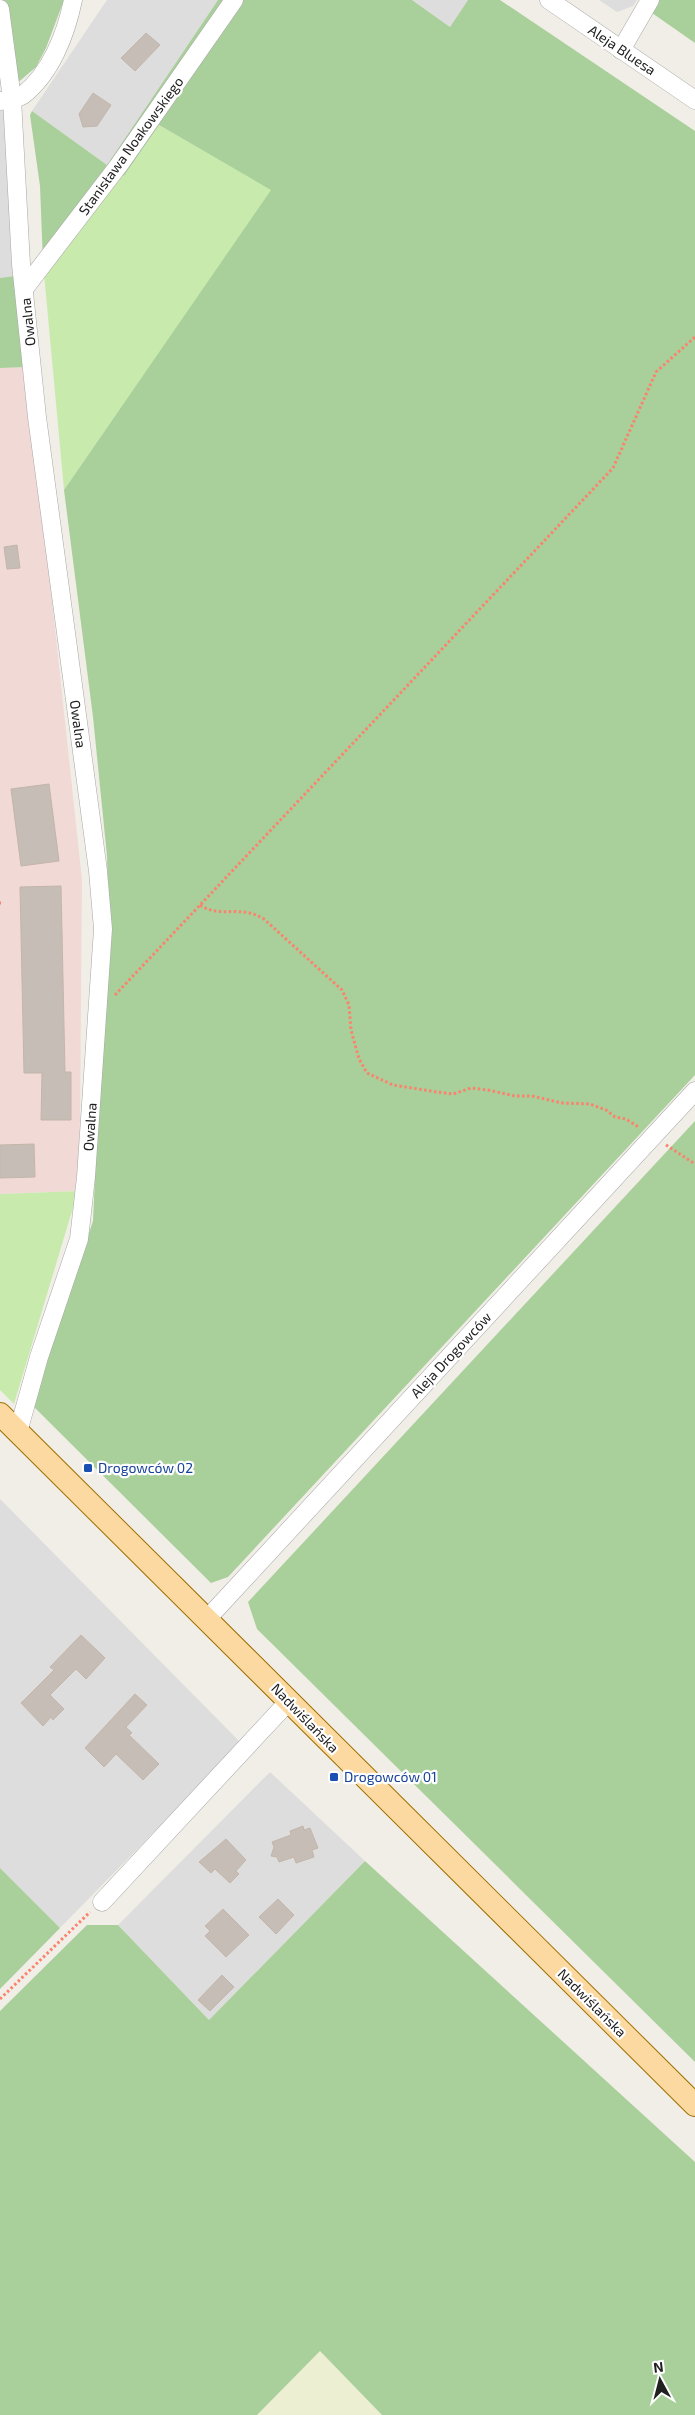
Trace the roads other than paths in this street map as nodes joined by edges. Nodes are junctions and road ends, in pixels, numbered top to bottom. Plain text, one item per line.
1 (73, 0) edge
2 (234, 0) edge
3 (549, 0) edge
4 (650, 0) edge
5 (0, 8) edge
6 (621, 50) junction
7 (6, 100) edge
8 (695, 100) edge
9 (24, 289) junction
10 (695, 1091) edge
11 (0, 1414) edge
12 (18, 1432) junction
13 (207, 1619) junction
14 (289, 1701) junction
15 (102, 1902) road end
16 (695, 2105) edge

1 - 7 street
2 - 9 street, Stanisława Noakowskiego
3 - 6 street, Aleja Bluesa
4 - 6 street
5 - 7 street, Owalna
6 - 8 street, Aleja Bluesa
7 - 9 street, Owalna
9 - 12 street, Owalna
10 - 13 street, Aleja Drogowców
11 - 12 main road, Nadwiślańska
12 - 13 main road, Nadwiślańska
13 - 14 main road, Nadwiślańska
14 - 15 street
14 - 16 main road, Nadwiślańska

